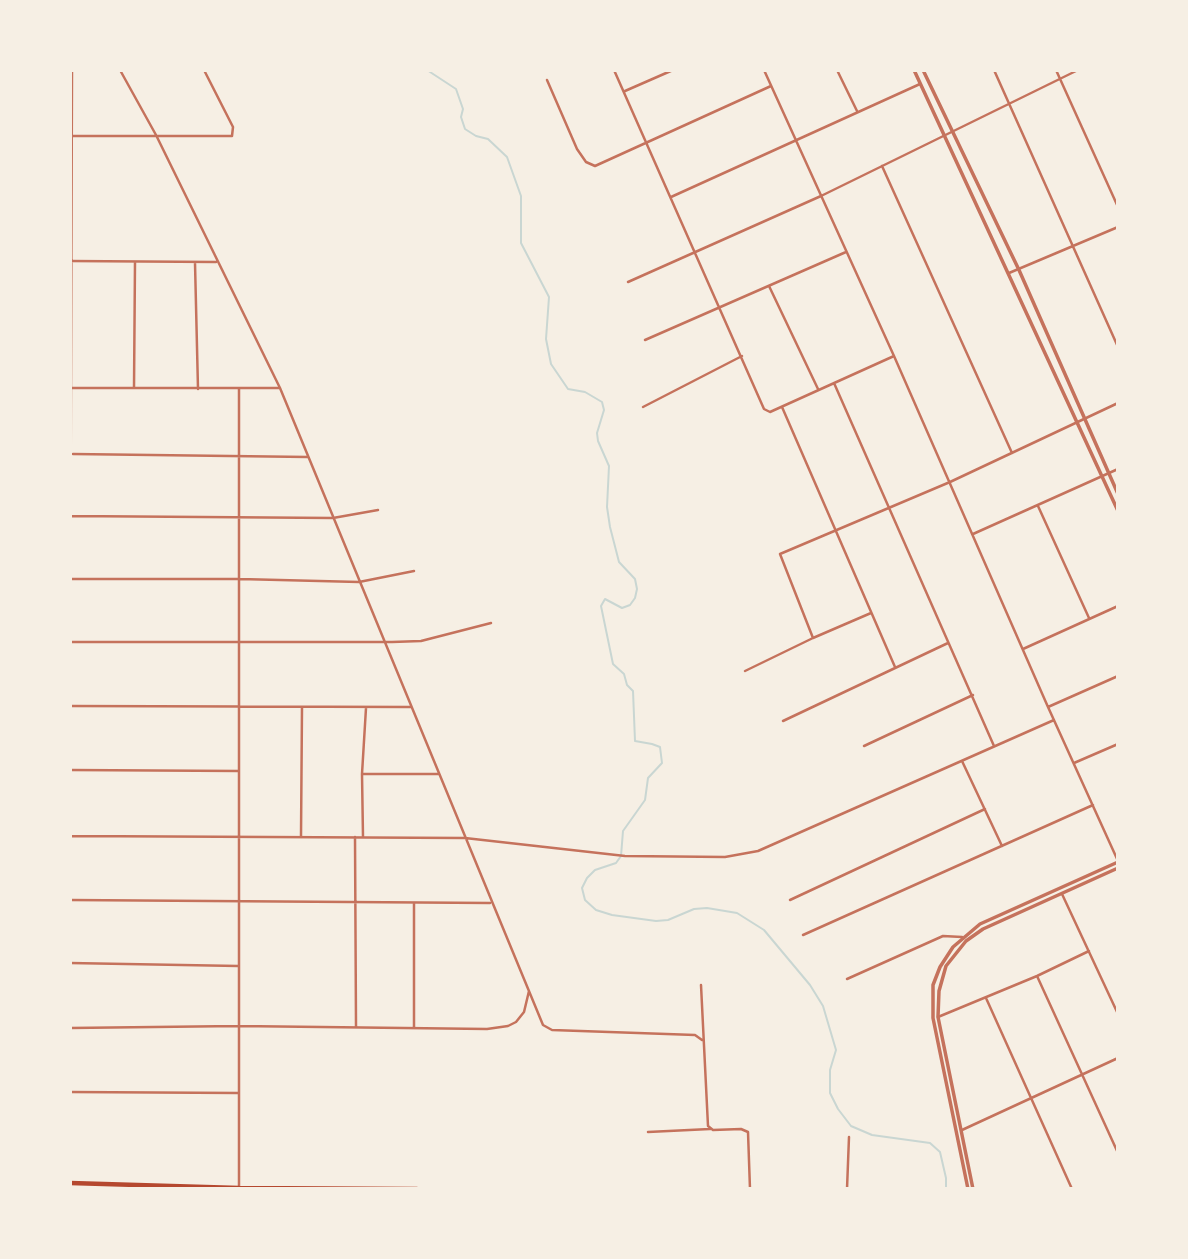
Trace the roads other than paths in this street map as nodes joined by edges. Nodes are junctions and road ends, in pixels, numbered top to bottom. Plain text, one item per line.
1 (72, 70) edge
2 (120, 70) edge
3 (204, 70) edge
4 (614, 70) edge
5 (673, 70) edge
6 (764, 70) edge
7 (837, 70) edge
8 (914, 70) edge
9 (923, 70) edge
10 (995, 70) edge
11 (1056, 70) edge
12 (1078, 70) edge
13 (1059, 79) junction
14 (547, 80) dead end
15 (920, 84) junction
16 (771, 86) junction
17 (624, 92) junction
18 (1009, 102) junction
19 (857, 112) junction
20 (951, 131) junction
21 (156, 135) junction
22 (944, 135) junction
23 (71, 136) edge
24 (796, 140) junction
25 (646, 142) junction
26 (882, 166) junction
27 (821, 196) junction
28 (671, 197) junction
29 (1118, 207) edge
30 (1118, 227) edge
31 (1073, 247) junction
32 (695, 252) junction
33 (846, 252) junction
34 (71, 261) edge
35 (135, 262) junction
36 (195, 262) junction
37 (216, 262) junction
38 (1019, 270) junction
39 (1009, 273) junction
40 (628, 282) dead end
41 (769, 286) junction
42 (720, 308) junction
43 (71, 327) edge
44 (645, 341) dead end
45 (1118, 347) edge
46 (742, 356) junction
47 (894, 356) junction
48 (834, 383) junction
49 (71, 388) edge
50 (134, 388) junction
51 (280, 388) junction
52 (198, 389) junction
53 (239, 389) junction
54 (818, 390) junction
55 (1118, 403) edge
56 (781, 406) junction
57 (643, 407) dead end
58 (1084, 419) junction
59 (1078, 422) junction
60 (1012, 453) junction
61 (72, 454) junction
62 (239, 455) junction
63 (308, 457) junction
64 (1118, 470) edge
65 (1109, 474) junction
66 (1102, 477) junction
67 (950, 482) junction
68 (1118, 494) edge
69 (1038, 506) junction
70 (888, 508) junction
71 (378, 510) dead end
72 (1118, 511) edge
73 (70, 516) edge
74 (239, 517) junction
75 (333, 518) junction
76 (836, 531) junction
77 (973, 534) junction
78 (414, 571) dead end
79 (70, 579) edge
80 (240, 579) junction
81 (359, 582) junction
82 (1118, 606) edge
83 (871, 613) junction
84 (1089, 618) junction
85 (491, 624) dead end
86 (813, 638) junction
87 (70, 642) edge
88 (239, 642) junction
89 (383, 642) junction
90 (948, 643) junction
91 (1023, 649) junction
92 (895, 667) junction
93 (745, 671) dead end
94 (70, 674) edge
95 (1118, 676) edge
96 (972, 695) junction
97 (70, 706) edge
98 (239, 706) junction
99 (302, 707) junction
100 (410, 707) junction
101 (1048, 707) junction
102 (366, 708) junction
103 (1054, 720) junction
104 (783, 721) dead end
105 (1118, 744) edge
106 (864, 746) dead end
107 (994, 746) junction
108 (962, 761) junction
109 (1074, 764) junction
110 (70, 770) edge
111 (239, 771) junction
112 (362, 774) junction
113 (438, 774) junction
114 (1093, 805) junction
115 (985, 809) junction
116 (70, 816) edge
117 (70, 836) edge
118 (238, 836) junction
119 (301, 836) junction
120 (355, 837) junction
121 (363, 837) junction
122 (465, 838) junction
123 (1002, 846) junction
124 (1118, 861) edge
125 (1118, 868) edge
126 (70, 871) edge
127 (1062, 894) junction
128 (70, 900) edge
129 (790, 900) dead end
130 (239, 902) junction
131 (354, 903) junction
132 (414, 903) junction
133 (491, 903) junction
134 (803, 935) dead end
135 (962, 937) junction
136 (1089, 951) junction
137 (70, 963) edge
138 (239, 966) junction
139 (1037, 976) junction
140 (847, 979) dead end
141 (701, 985) dead end
142 (529, 991) junction
143 (986, 998) junction
144 (1118, 1014) edge
145 (938, 1017) junction
146 (238, 1026) junction
147 (356, 1027) junction
148 (70, 1028) edge
149 (414, 1028) junction
150 (702, 1040) junction
151 (1118, 1058) edge
152 (1082, 1074) junction
153 (70, 1092) edge
154 (238, 1093) junction
155 (1029, 1098) junction
156 (710, 1129) junction
157 (962, 1130) junction
158 (648, 1132) dead end
159 (849, 1137) dead end
160 (1118, 1153) edge
161 (70, 1183) edge
162 (124, 1186) edge
163 (239, 1188) edge
164 (366, 1189) edge
165 (417, 1189) edge
166 (750, 1189) edge
167 (847, 1189) edge
168 (968, 1189) edge
169 (973, 1189) edge
170 (1072, 1189) edge

1 - 23 street
2 - 21 street
3 - 21 street
4 - 17 street
5 - 17 street
6 - 16 street
7 - 19 street
8 - 15 street
9 - 20 street
10 - 18 street
11 - 13 street
12 - 13 street
13 - 18 street
13 - 29 street
14 - 25 street
15 - 19 street
15 - 22 street
16 - 24 street
16 - 25 street
17 - 25 street
18 - 20 street
18 - 31 street
19 - 24 street
20 - 22 street
20 - 38 street
21 - 23 street
21 - 37 street
22 - 26 street
22 - 39 street
23 - 34 street
24 - 27 street
24 - 28 street
25 - 28 street
26 - 27 street
26 - 60 street
27 - 32 street
27 - 33 street
28 - 32 street
30 - 31 street
31 - 38 street
31 - 45 street
32 - 40 street
32 - 42 street
33 - 41 street
33 - 47 street
34 - 35 street
34 - 43 street
35 - 36 street
35 - 50 street
36 - 37 street
36 - 52 street
37 - 51 street
38 - 39 street
38 - 58 street
39 - 59 street
41 - 42 street
41 - 54 street
42 - 44 street
42 - 46 street
43 - 49 street
46 - 56 street
46 - 57 street
47 - 48 street
47 - 67 street
48 - 54 street
48 - 70 street
49 - 50 street
49 - 61 street
50 - 52 street
51 - 53 street
51 - 63 street
52 - 53 street
53 - 62 street
54 - 56 street
55 - 58 street
56 - 76 street
58 - 59 street
58 - 65 street
59 - 60 street
59 - 66 street
60 - 67 street
61 - 62 street
61 - 73 street
62 - 63 street
62 - 74 street
63 - 75 street
64 - 65 street
65 - 66 street
65 - 68 street
66 - 69 street
66 - 72 street
67 - 70 street
67 - 77 street
69 - 77 street
69 - 84 street
70 - 76 street
70 - 90 street
71 - 75 street
73 - 74 street
73 - 79 street
74 - 75 street
74 - 80 street
75 - 81 street
76 - 83 street
76 - 86 street
77 - 91 street
78 - 81 street
79 - 80 street
79 - 87 street
80 - 81 street
80 - 88 street
81 - 89 street
82 - 84 street
83 - 86 street
83 - 92 street
84 - 91 street
85 - 89 street
86 - 93 street
87 - 88 street
87 - 94 street
88 - 89 street
88 - 98 street
89 - 100 street
90 - 92 street
90 - 96 street
91 - 101 street
92 - 104 street
95 - 101 street
96 - 106 street
96 - 107 street
97 - 98 street
98 - 99 street
98 - 111 street
99 - 102 street
99 - 119 street
100 - 102 street
100 - 113 street
101 - 103 street
102 - 112 street
103 - 107 street
103 - 109 street
105 - 109 street
107 - 108 street
108 - 115 street
108 - 122 street
109 - 114 street
110 - 111 street
111 - 118 street
112 - 113 street
112 - 121 street
113 - 122 street
114 - 123 street
114 - 124 street
115 - 123 street
115 - 129 street
116 - 117 street
117 - 118 street
117 - 126 street
118 - 119 street
118 - 130 street
119 - 120 street
120 - 121 street
120 - 131 street
121 - 122 street
122 - 133 street
123 - 134 street
124 - 135 street
125 - 127 street
127 - 136 street
127 - 145 street
128 - 130 street
130 - 131 street
130 - 138 street
131 - 132 street
131 - 147 street
132 - 133 street
132 - 149 street
133 - 142 street
135 - 140 street
135 - 168 street
136 - 139 street
136 - 144 street
137 - 138 street
138 - 146 street
139 - 143 street
139 - 152 street
141 - 150 street
142 - 149 street
142 - 150 street
143 - 145 street
143 - 155 street
145 - 157 street
146 - 147 street
146 - 148 street
146 - 154 street
147 - 149 street
150 - 156 street
151 - 152 street
152 - 155 street
152 - 160 street
153 - 154 street
154 - 163 street
155 - 157 street
155 - 170 street
156 - 158 street
156 - 166 street
157 - 169 street
159 - 167 street
161 - 162 main road
162 - 163 main road
163 - 164 main road
164 - 165 main road

